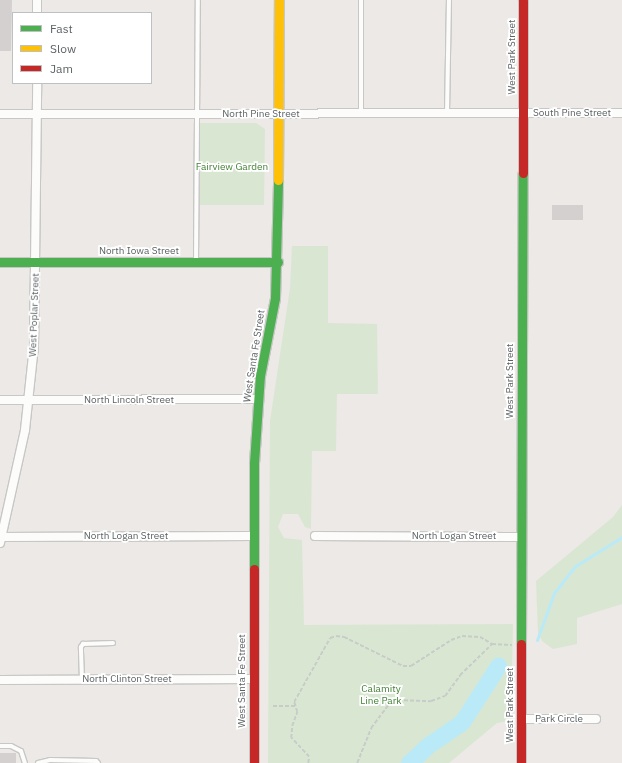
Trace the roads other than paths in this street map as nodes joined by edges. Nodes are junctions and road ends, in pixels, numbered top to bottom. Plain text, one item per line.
1 (37, 0) edge
2 (198, 0) edge
3 (279, 0) edge
4 (361, 0) edge
5 (449, 0) edge
6 (523, 0) edge
7 (37, 12) edge
8 (36, 84) edge
9 (523, 113) junction
10 (622, 113) edge
11 (0, 114) edge
12 (36, 114) junction
13 (197, 114) junction
14 (280, 114) junction
15 (361, 114) junction
16 (447, 114) junction
17 (0, 262) edge
18 (36, 262) junction
19 (196, 262) junction
20 (278, 262) junction
21 (258, 399) junction
22 (0, 400) edge
23 (29, 400) junction
24 (253, 536) junction
25 (315, 536) dead end
26 (521, 537) junction
27 (1, 539) edge
28 (113, 643) dead end
29 (253, 679) junction
30 (0, 680) edge
31 (82, 680) junction
32 (596, 718) dead end
33 (521, 719) junction
34 (0, 746) edge
35 (25, 763) edge
36 (38, 763) edge
37 (98, 763) edge
38 (254, 763) edge
39 (521, 763) edge

1 - 7 street
2 - 13 lane
3 - 14 street, West Santa Fe Street
4 - 15 lane
5 - 16 lane
6 - 9 street, West Park Street
8 - 12 street, West Poplar Street
9 - 10 street, South Pine Street
9 - 16 street, North Pine Street
9 - 26 street, West Park Street
11 - 12 street, North Pine Street
12 - 13 street, North Pine Street
12 - 18 street, West Poplar Street
13 - 14 street, North Pine Street
13 - 19 lane
14 - 15 street, North Pine Street
14 - 20 street, West Santa Fe Street
15 - 16 street, North Pine Street
17 - 18 street, North Iowa Street
18 - 19 street, North Iowa Street
18 - 23 street, West Poplar Street
19 - 20 street, North Iowa Street
20 - 21 street, West Santa Fe Street
21 - 23 street, North Lincoln Street
21 - 24 street, West Santa Fe Street
22 - 23 street, North Lincoln Street
23 - 27 street, West Poplar Street
24 - 27 street, North Logan Street
24 - 29 street, West Santa Fe Street
25 - 26 street, North Logan Street
26 - 33 street, West Park Street
28 - 31 lane
29 - 31 street, North Clinton Street
29 - 38 street, West Santa Fe Street
30 - 31 street, North Clinton Street
32 - 33 street, Park Circle
33 - 39 street, West Park Street
34 - 35 lane
36 - 37 lane

